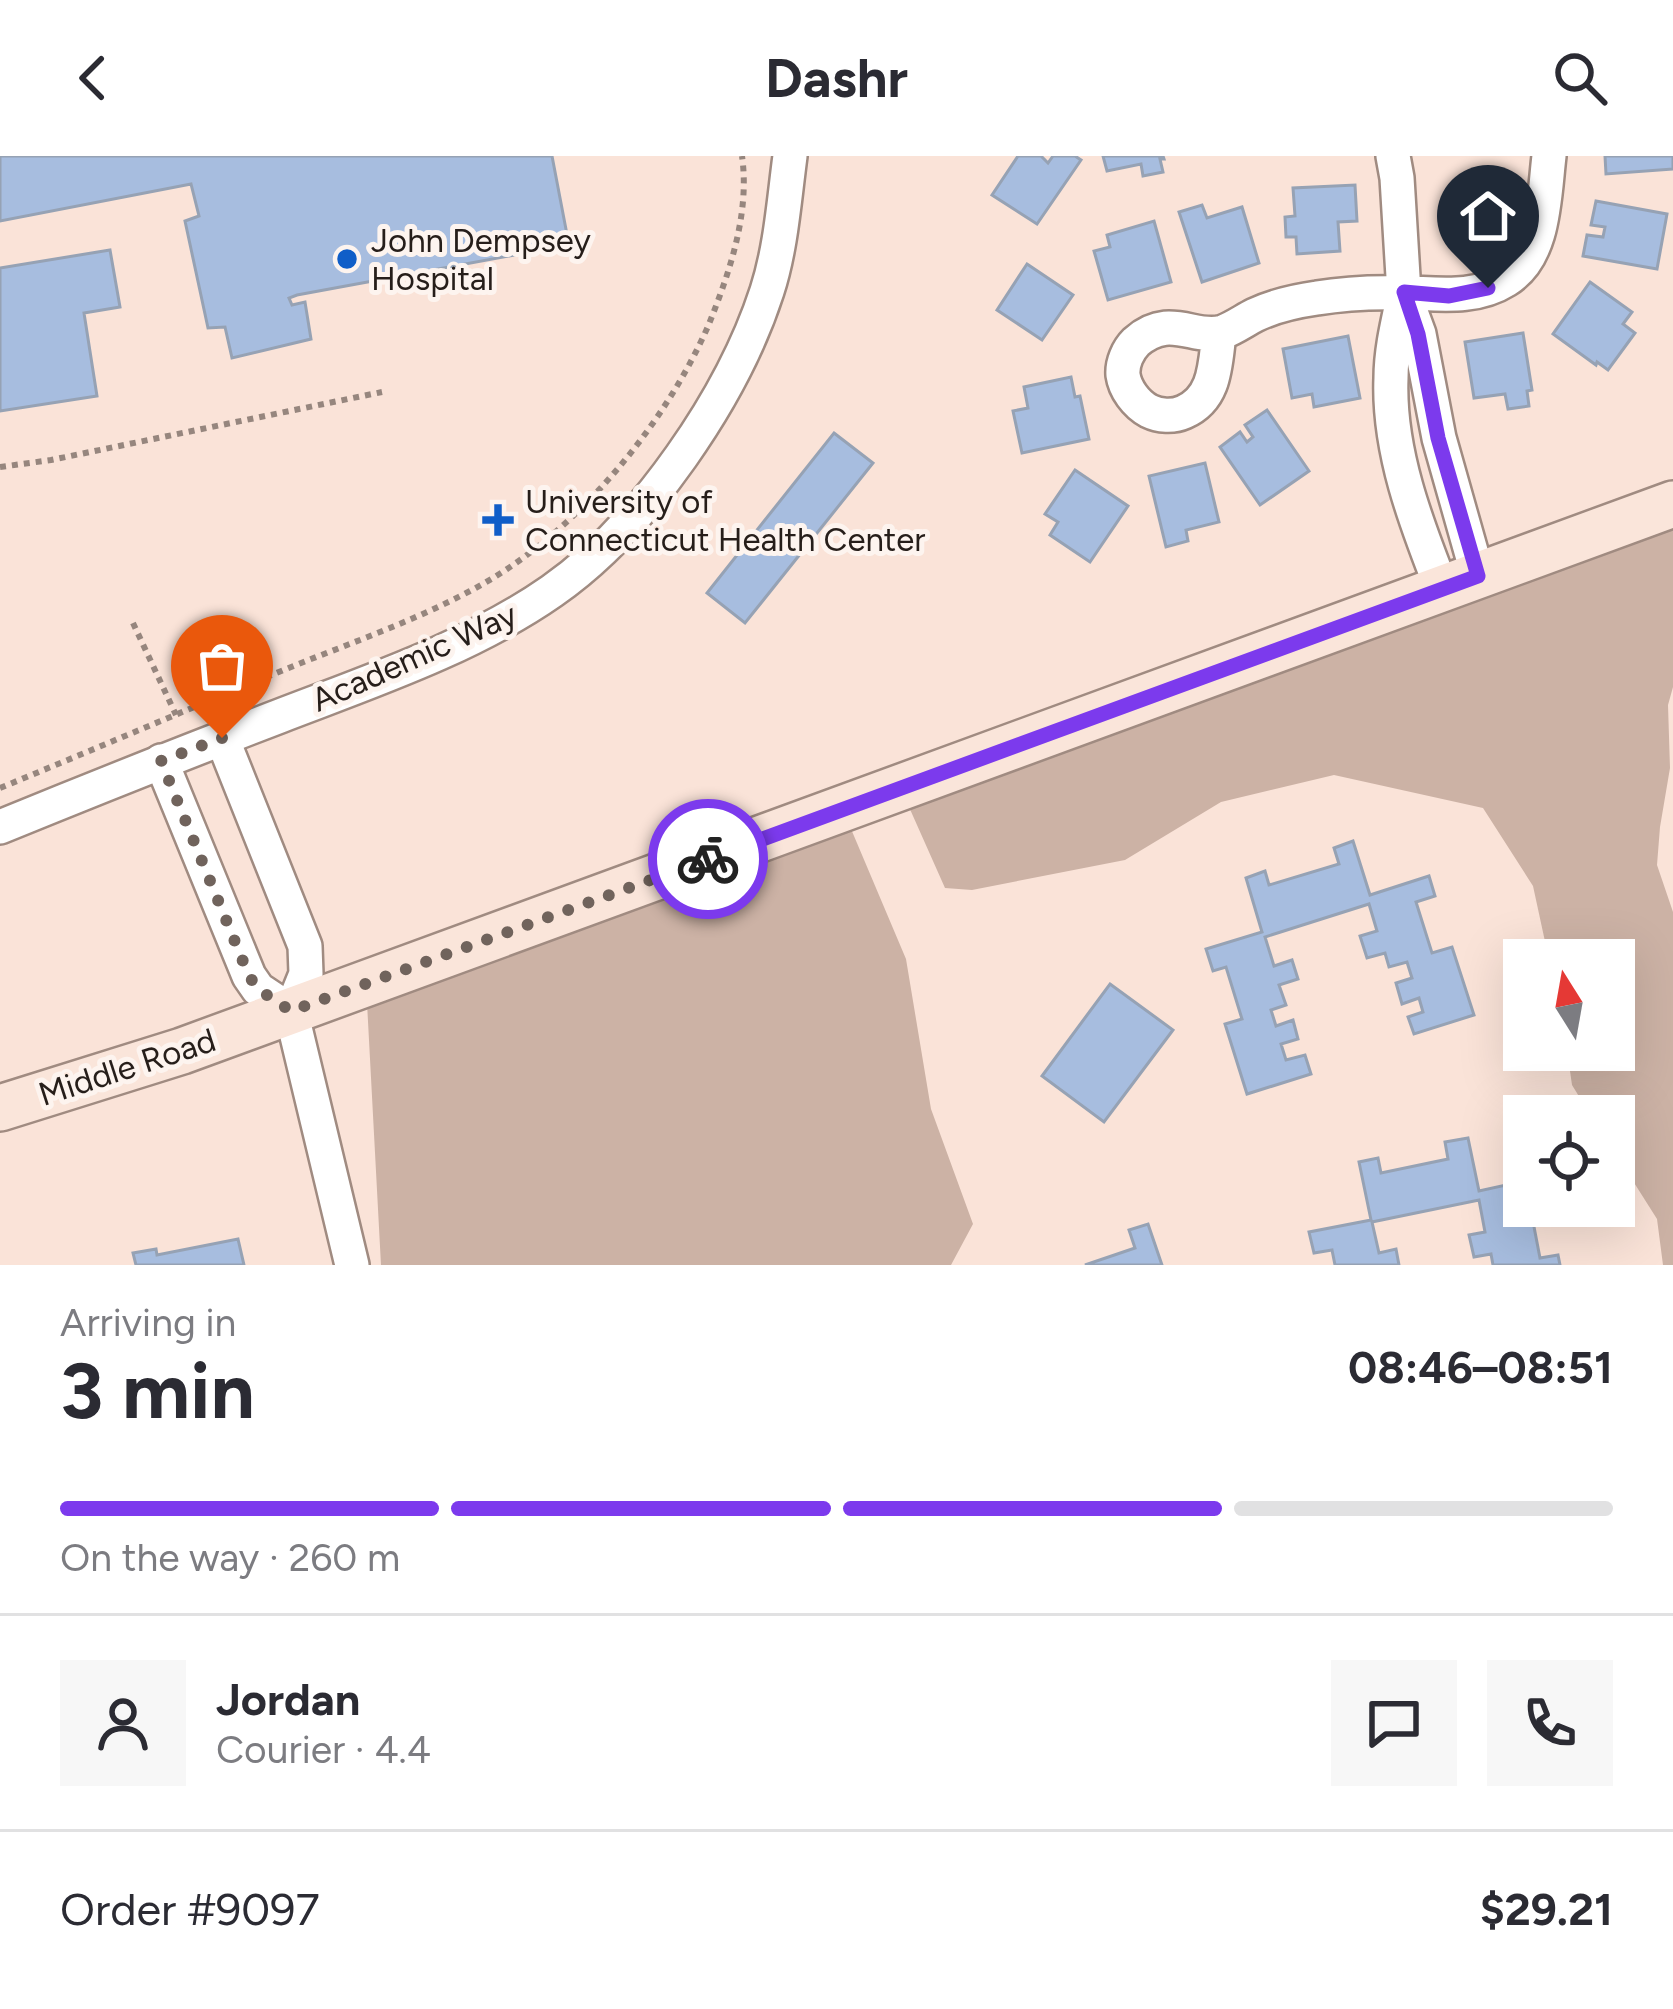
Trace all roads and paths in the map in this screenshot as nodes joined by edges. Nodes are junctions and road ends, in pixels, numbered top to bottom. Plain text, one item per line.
1 (742, 156) edge
2 (790, 156) edge
3 (1393, 156) edge
4 (1549, 156) edge
5 (1404, 292) junction
6 (1219, 334) dead end
7 (382, 392) dead end
8 (0, 467) edge
9 (1673, 504) edge
10 (1460, 582) junction
11 (133, 623) dead end
12 (176, 715) junction
13 (222, 738) junction
14 (161, 761) junction
15 (0, 788) edge
16 (0, 827) edge
17 (291, 1011) junction
18 (0, 1108) edge
19 (352, 1265) edge

1 - 12 path
2 - 13 street, Academic Way
3 - 5 street
4 - 5 street
5 - 6 street
5 - 10 street
7 - 8 path
9 - 10 street, Middle Road
10 - 17 street, Middle Road
11 - 12 path
12 - 15 path
13 - 14 street, Academic Way
13 - 17 street
14 - 16 street, Academic Way
14 - 17 street
17 - 18 street, Middle Road
17 - 19 street

